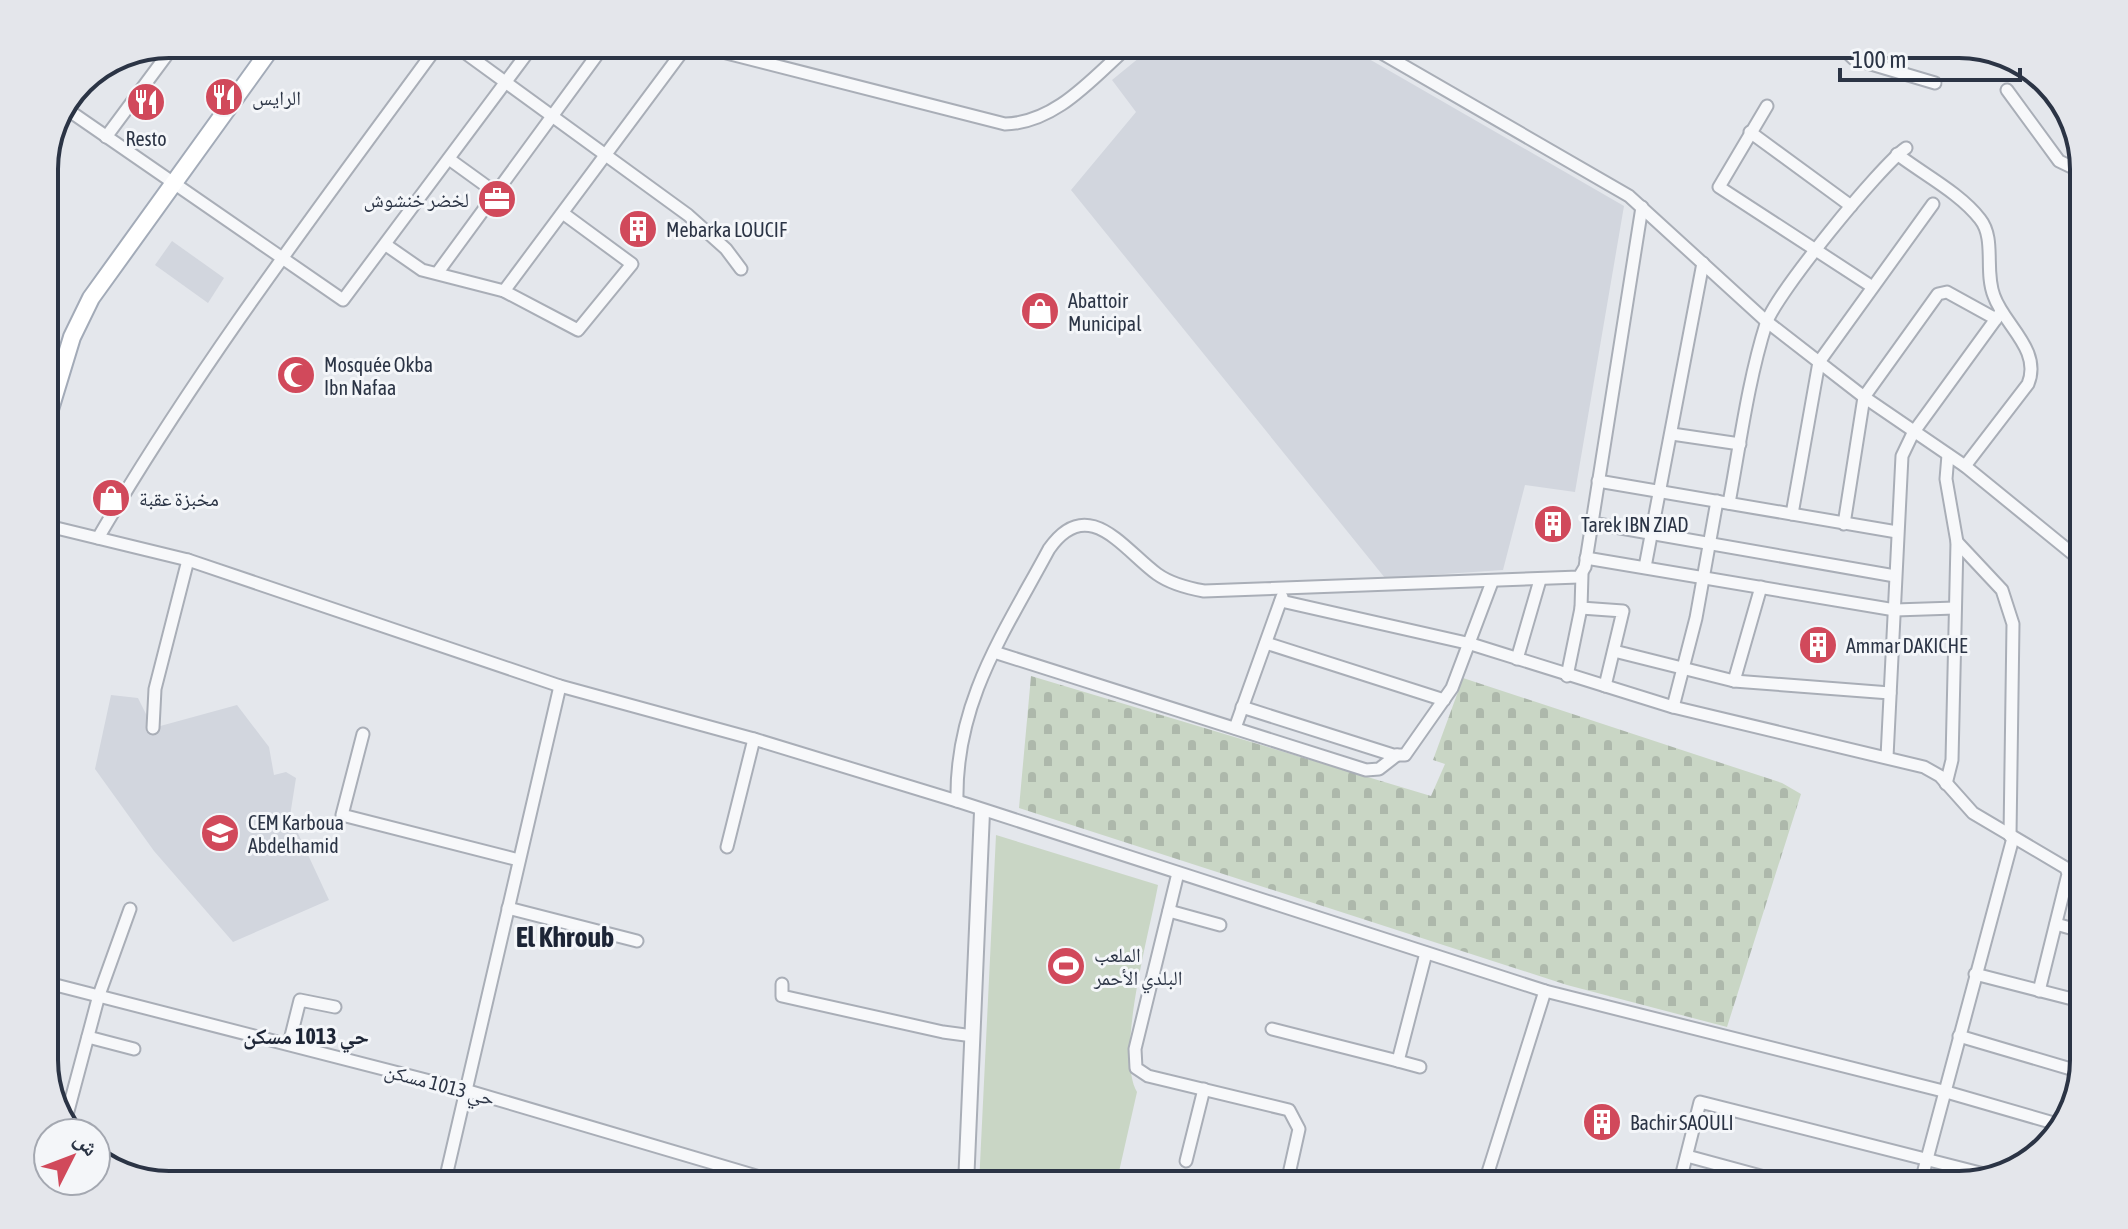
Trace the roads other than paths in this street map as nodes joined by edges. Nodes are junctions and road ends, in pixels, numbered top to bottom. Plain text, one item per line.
1 (164, 58) edge
2 (429, 58) edge
3 (472, 58) edge
4 (524, 58) edge
5 (595, 58) edge
6 (680, 58) edge
7 (745, 58) edge
8 (1114, 58) edge
9 (1390, 58) edge
10 (1853, 58) edge
11 (263, 59) edge
12 (506, 83) junction
13 (1935, 83) dead end
14 (2007, 90) dead end
15 (1767, 106) dead end
16 (73, 114) edge
17 (551, 119) junction
18 (1750, 132) junction
19 (106, 137) junction
20 (606, 158) junction
21 (449, 159) junction
22 (2070, 166) edge
23 (171, 182) junction
24 (496, 193) junction
25 (1933, 204) dead end
26 (1851, 206) junction
27 (1642, 207) junction
28 (564, 214) junction
29 (386, 245) junction
30 (1818, 249) junction
31 (281, 260) junction
32 (1703, 263) junction
33 (741, 269) dead end
34 (438, 272) junction
35 (1871, 286) junction
36 (504, 291) junction
37 (1998, 315) junction
38 (1766, 321) junction
39 (1819, 362) junction
40 (58, 383) edge
41 (1864, 397) junction
42 (1913, 433) junction
43 (1672, 434) junction
44 (1740, 444) junction
45 (1948, 455) junction
46 (1965, 466) junction
47 (1598, 481) junction
48 (1662, 491) junction
49 (1717, 501) junction
50 (1729, 503) junction
51 (1792, 514) junction
52 (1592, 523) junction
53 (1844, 524) junction
54 (58, 528) edge
55 (1897, 532) junction
56 (1650, 535) junction
57 (98, 538) junction
58 (1709, 542) junction
59 (1957, 542) junction
60 (2070, 552) edge
61 (1586, 558) junction
62 (188, 560) junction
63 (1645, 567) junction
64 (1582, 574) junction
65 (1895, 576) junction
66 (1704, 577) junction
67 (1540, 580) junction
68 (1492, 582) junction
69 (1761, 587) junction
70 (1285, 589) junction
71 (1281, 601) junction
72 (1581, 608) junction
73 (1955, 608) junction
74 (1895, 610) junction
75 (1266, 643) junction
76 (1471, 644) junction
77 (1614, 651) junction
78 (994, 652) junction
79 (1517, 659) junction
80 (1681, 669) junction
81 (1567, 676) junction
82 (1734, 681) junction
83 (560, 686) junction
84 (1605, 686) junction
85 (1890, 693) junction
86 (1444, 700) junction
87 (1242, 707) junction
88 (1673, 707) junction
89 (153, 728) dead end
90 (1235, 728) junction
91 (363, 734) dead end
92 (754, 739) junction
93 (1397, 755) junction
94 (1887, 757) junction
95 (1946, 784) junction
96 (957, 801) junction
97 (982, 812) junction
98 (2012, 837) junction
99 (727, 847) dead end
100 (519, 860) junction
101 (1178, 873) junction
102 (508, 908) junction
103 (130, 909) dead end
104 (1169, 911) junction
105 (2056, 924) junction
106 (1220, 925) dead end
107 (2070, 928) edge
108 (637, 941) dead end
109 (1426, 953) junction
110 (1975, 974) junction
111 (782, 984) dead end
112 (58, 985) edge
113 (1545, 991) junction
114 (2039, 991) junction
115 (99, 995) junction
116 (2070, 999) edge
117 (335, 1007) dead end
118 (1272, 1029) dead end
119 (973, 1036) junction
120 (1959, 1036) junction
121 (88, 1037) junction
122 (289, 1044) junction
123 (134, 1049) dead end
124 (1398, 1061) junction
125 (1420, 1067) dead end
126 (2069, 1069) edge
127 (1204, 1089) junction
128 (465, 1090) junction
129 (1943, 1091) junction
130 (69, 1108) edge
131 (2050, 1122) edge
132 (1687, 1156) junction
133 (1186, 1161) dead end
134 (1926, 1161) junction
135 (1967, 1170) edge
136 (447, 1171) edge
137 (740, 1171) edge
138 (967, 1171) edge
139 (1290, 1171) edge
140 (1488, 1171) edge
141 (1683, 1171) edge
142 (1742, 1171) edge
143 (1924, 1171) edge

1 - 19 street
2 - 31 street
3 - 12 street
4 - 12 street
5 - 17 street
6 - 20 street
7 - 8 street
9 - 27 street
10 - 13 street
11 - 23 main road
12 - 17 street
12 - 21 street
14 - 22 street
15 - 18 street
16 - 19 street
17 - 20 street
17 - 24 street
18 - 26 street
18 - 30 street
19 - 23 street
20 - 28 street
20 - 33 street
21 - 24 street
21 - 29 street
23 - 31 street
23 - 40 main road
24 - 34 street
25 - 35 street
26 - 30 street
26 - 37 street
27 - 32 street
27 - 47 street
28 - 36 street
28 - 36 street
29 - 31 street
29 - 34 street
30 - 35 street
30 - 38 street
31 - 57 street
32 - 38 street
32 - 43 street
34 - 36 street
35 - 39 street
37 - 41 street
37 - 42 street
37 - 46 street
38 - 39 street
38 - 44 street
39 - 41 street
39 - 51 street
41 - 42 street
41 - 53 street
42 - 45 street
42 - 55 street
43 - 44 street
43 - 48 street
44 - 50 street
45 - 46 street
45 - 59 street
46 - 60 street
47 - 48 street
47 - 52 street
48 - 49 street
48 - 56 street
49 - 50 street
49 - 58 street
50 - 51 street
51 - 53 street
52 - 56 street
52 - 61 street
53 - 55 street
54 - 57 street
55 - 65 street
56 - 58 street
56 - 63 street
57 - 62 street
58 - 65 street
58 - 66 street
59 - 73 street
59 - 98 street
61 - 63 street
61 - 64 street
62 - 83 street
62 - 89 street
63 - 66 street
64 - 67 street
64 - 72 street
65 - 74 street
66 - 69 street
66 - 80 street
67 - 68 street
67 - 79 street
68 - 70 street
68 - 76 street
69 - 74 street
69 - 82 street
70 - 71 street
70 - 78 street
71 - 75 street
71 - 76 street
72 - 77 street
72 - 81 street
73 - 74 street
73 - 95 street
74 - 85 street
75 - 86 street
75 - 87 street
76 - 79 street
76 - 86 street
77 - 80 street
77 - 84 street
78 - 90 street
78 - 96 street
79 - 81 street
80 - 82 street
80 - 88 street
81 - 84 street
82 - 85 street
83 - 92 street
83 - 100 street
84 - 88 street
85 - 94 street
86 - 93 street
87 - 90 street
87 - 93 street
88 - 94 street
90 - 93 street
91 - 100 street
92 - 96 street
92 - 99 street
94 - 95 street
95 - 98 street
96 - 97 street
97 - 101 street
97 - 119 street
98 - 105 street
98 - 110 street
100 - 102 street
101 - 104 street
101 - 109 street
102 - 108 street
102 - 128 street
103 - 115 street
104 - 106 street
104 - 127 street
105 - 107 street
105 - 114 street
109 - 113 street
109 - 124 street
110 - 114 street
110 - 120 street
111 - 119 street
112 - 115 street, حي 1013 مسكن
113 - 129 street
113 - 140 street
114 - 116 street
115 - 121 street
115 - 122 street, حي 1013 مسكن
117 - 122 street
118 - 124 street
119 - 138 street
120 - 126 street
120 - 129 street
121 - 123 street
121 - 130 street
122 - 128 street, حي 1013 مسكن
124 - 125 street
127 - 133 street
127 - 139 street
128 - 136 street
128 - 137 street, حي 1013 مسكن
129 - 131 street
129 - 134 street
132 - 134 street
132 - 141 street
132 - 142 street
134 - 135 street
134 - 143 street

